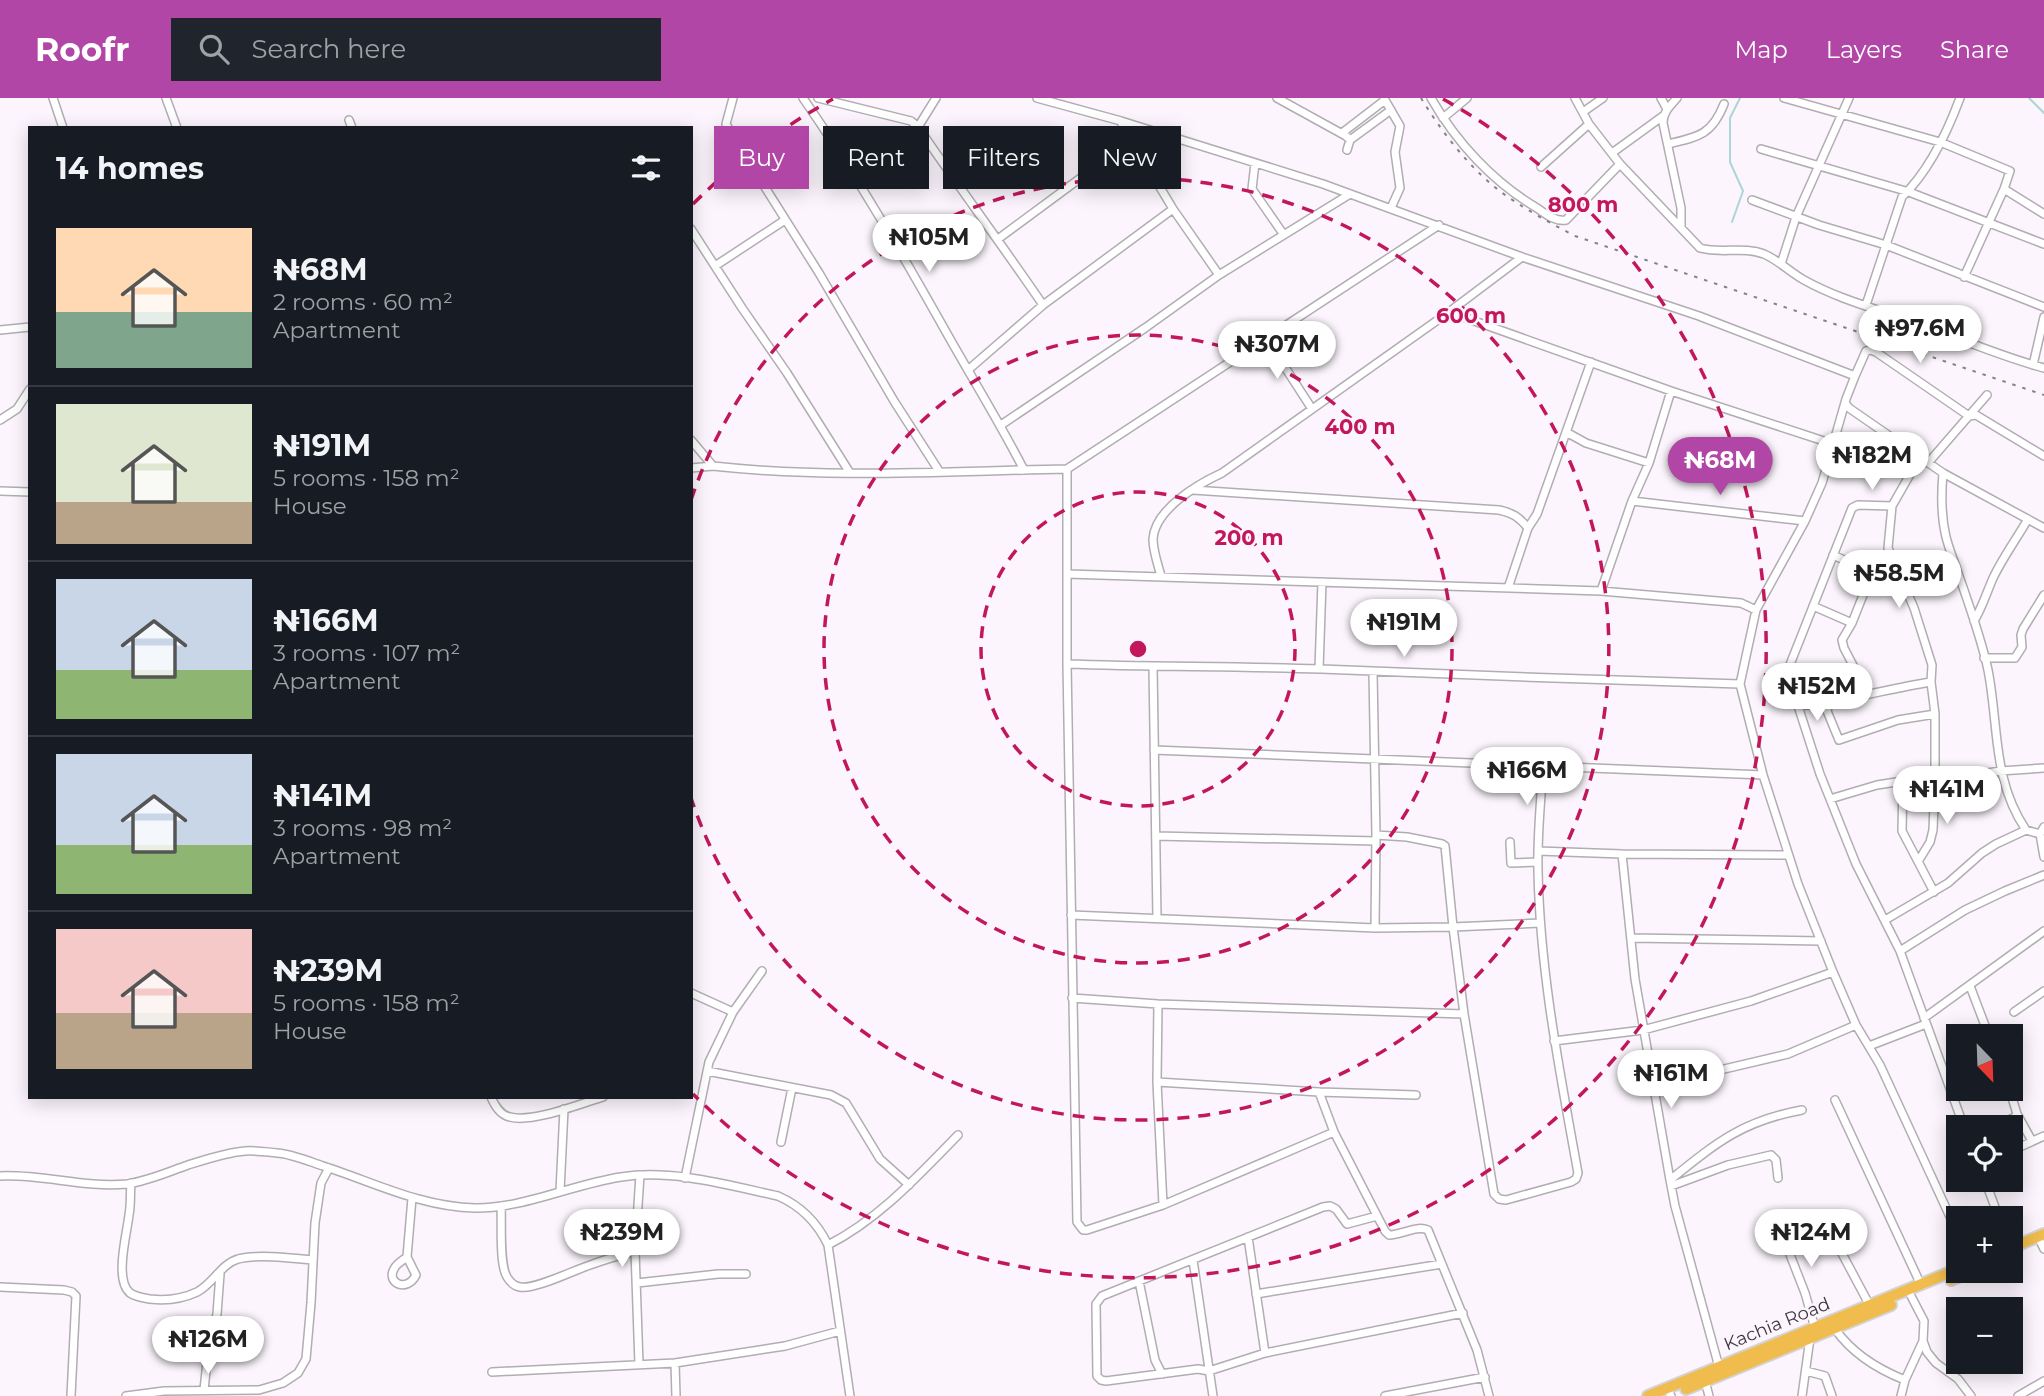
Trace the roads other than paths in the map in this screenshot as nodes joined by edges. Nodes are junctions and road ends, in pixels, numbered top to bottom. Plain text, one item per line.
1 (53, 98) edge
2 (166, 98) edge
3 (733, 98) edge
4 (803, 98) edge
5 (818, 98) edge
6 (936, 98) edge
7 (1038, 98) edge
8 (1431, 98) edge
9 (1467, 98) edge
10 (1576, 98) edge
11 (1603, 98) edge
12 (1661, 98) edge
13 (1677, 98) edge
14 (1784, 98) edge
15 (1849, 98) edge
16 (1960, 98) edge
17 (1279, 99) edge
18 (1385, 99) edge
19 (1724, 104) dead end
20 (1391, 110) junction
21 (1583, 112) junction
22 (1665, 113) junction
23 (1842, 113) junction
24 (1443, 118) junction
25 (1121, 121) junction
26 (1590, 124) junction
27 (63, 126) edge
28 (176, 126) edge
29 (917, 126) edge
30 (919, 126) edge
31 (1124, 126) edge
32 (1342, 133) junction
33 (1350, 140) junction
34 (1940, 142) junction
35 (929, 143) edge
36 (1668, 144) junction
37 (1762, 149) dead end
38 (1347, 150) dead end
39 (1612, 153) junction
40 (1255, 163) junction
41 (1620, 164) junction
42 (1819, 165) junction
43 (1541, 167) dead end
44 (1078, 180) edge
45 (1161, 189) edge
46 (2004, 189) junction
47 (1909, 191) junction
48 (1350, 194) junction
49 (1752, 200) dead end
50 (1391, 208) junction
51 (1173, 209) junction
52 (2044, 214) edge
53 (1796, 216) junction
54 (785, 220) junction
55 (1989, 221) junction
56 (1439, 225) junction
57 (1681, 227) junction
58 (693, 232) edge
59 (1284, 234) junction
60 (999, 239) junction
61 (2044, 244) edge
62 (1886, 245) junction
63 (1522, 257) junction
64 (1781, 264) junction
65 (715, 266) junction
66 (1219, 275) junction
67 (1964, 277) junction
68 (1043, 305) junction
69 (1866, 305) junction
70 (2044, 307) edge
71 (1449, 312) junction
72 (2044, 317) edge
73 (28, 327) edge
74 (0, 330) edge
75 (1266, 338) junction
76 (1591, 362) junction
77 (2033, 365) junction
78 (2044, 368) edge
79 (968, 370) junction
80 (1855, 376) junction
81 (1671, 391) junction
82 (28, 392) edge
83 (1987, 395) dead end
84 (1846, 404) junction
85 (1312, 408) junction
86 (1969, 416) junction
87 (0, 420) edge
88 (1001, 425) junction
89 (1566, 432) junction
90 (693, 442) edge
91 (1833, 444) junction
92 (2044, 456) edge
93 (1920, 457) junction
94 (1648, 463) junction
95 (1928, 463) junction
96 (712, 466) junction
97 (693, 468) edge
98 (1067, 469) junction
99 (1024, 470) junction
100 (939, 471) junction
101 (850, 473) junction
102 (1942, 474) junction
103 (1193, 490) junction
104 (0, 491) edge
105 (28, 492) edge
106 (1632, 501) junction
107 (1892, 506) junction
108 (2028, 519) junction
109 (1805, 521) junction
110 (1528, 528) junction
111 (2044, 528) edge
112 (1833, 555) junction
113 (1068, 574) junction
114 (1161, 576) junction
115 (1322, 582) junction
116 (1508, 588) junction
117 (1601, 591) junction
118 (2044, 595) edge
119 (1813, 606) junction
120 (1756, 610) junction
121 (1974, 621) junction
122 (1852, 623) junction
123 (1984, 658) junction
124 (1067, 664) junction
125 (1153, 667) junction
126 (1319, 669) junction
127 (1373, 672) junction
128 (1931, 682) junction
129 (1740, 684) junction
130 (1868, 694) junction
131 (1829, 703) junction
132 (1798, 706) junction
133 (1935, 714) junction
134 (1154, 750) junction
135 (1374, 758) junction
136 (1543, 765) junction
137 (2044, 768) edge
138 (2000, 771) junction
139 (1763, 775) junction
140 (1936, 779) junction
141 (1903, 781) junction
142 (1830, 799) junction
143 (2026, 830) junction
144 (2042, 830) edge
145 (1156, 836) junction
146 (1376, 838) junction
147 (1510, 842) dead end
148 (1538, 851) junction
149 (1622, 854) junction
150 (1788, 855) junction
151 (2044, 857) edge
152 (1919, 860) junction
153 (1538, 862) junction
154 (2044, 876) edge
155 (1934, 892) junction
156 (1071, 915) junction
157 (1157, 918) junction
158 (1885, 920) junction
159 (1540, 923) junction
160 (1453, 927) junction
161 (1375, 928) junction
162 (2044, 931) edge
163 (1630, 938) junction
164 (1821, 941) junction
165 (1900, 951) junction
166 (762, 971) dead end
167 (1833, 972) junction
168 (1970, 986) junction
169 (2044, 991) edge
170 (693, 994) edge
171 (1072, 998) junction
172 (1158, 1004) junction
173 (733, 1012) junction
174 (2014, 1012) dead end
175 (1464, 1014) junction
176 (1925, 1021) junction
177 (1984, 1024) edge
178 (1856, 1025) junction
179 (1643, 1030) junction
180 (1554, 1041) junction
181 (1869, 1046) junction
182 (707, 1071) junction
183 (1157, 1082) junction
184 (1653, 1086) junction
185 (792, 1087) junction
186 (693, 1088) edge
187 (703, 1091) junction
188 (1319, 1092) junction
189 (1416, 1095) dead end
190 (492, 1099) edge
191 (596, 1099) edge
192 (1835, 1100) dead end
193 (2013, 1101) edge
194 (564, 1109) junction
195 (1802, 1110) dead end
196 (2017, 1114) joint
197 (1960, 1115) edge
198 (1334, 1132) junction
199 (957, 1135) dead end
200 (2044, 1136) edge
201 (2032, 1141) junction
202 (781, 1142) dead end
203 (2023, 1145) edge
204 (329, 1168) junction
205 (0, 1175) edge
206 (640, 1175) junction
207 (685, 1178) junction
208 (1779, 1178) dead end
209 (131, 1183) junction
210 (1671, 1183) junction
211 (909, 1185) junction
212 (560, 1191) junction
213 (412, 1198) junction
214 (1163, 1205) junction
215 (501, 1206) junction
216 (1946, 1207) edge
217 (1785, 1215) dead end
218 (1377, 1216) junction
219 (1800, 1216) dead end
220 (1248, 1237) junction
221 (2043, 1242) edge
222 (828, 1245) junction
223 (2023, 1246) edge
224 (2023, 1250) edge
225 (635, 1251) junction
226 (407, 1257) dead end
227 (313, 1260) junction
228 (1193, 1260) junction
229 (1442, 1264) junction
230 (220, 1274) junction
231 (746, 1274) dead end
232 (1946, 1274) edge
233 (1139, 1281) junction
234 (1946, 1282) edge
235 (637, 1283) junction
236 (1921, 1285) junction
237 (0, 1287) edge
238 (1256, 1294) junction
239 (1911, 1296) junction
240 (1870, 1306) junction
241 (1463, 1314) junction
242 (1835, 1329) junction
243 (840, 1331) junction
244 (1812, 1333) junction
245 (1923, 1341) junction
246 (1265, 1353) junction
247 (674, 1363) junction
248 (639, 1364) junction
249 (1719, 1367) junction
250 (1209, 1371) junction
251 (1806, 1371) junction
252 (492, 1372) dead end
253 (1162, 1374) junction
254 (1485, 1377) junction
255 (1905, 1380) junction
256 (1705, 1381) junction
257 (2044, 1381) edge
258 (204, 1390) junction
259 (71, 1396) edge
260 (126, 1396) edge
261 (676, 1396) edge
262 (850, 1396) edge
263 (1213, 1396) edge
264 (1385, 1396) edge
265 (1489, 1396) edge
266 (1648, 1396) edge
267 (1669, 1396) edge
268 (1709, 1396) edge
269 (1802, 1396) edge
270 (1832, 1396) edge
271 (1901, 1396) edge
272 (1971, 1396) edge
273 (2018, 1396) edge

1 - 27 street
2 - 28 street
3 - 54 street
4 - 79 street
5 - 29 street
6 - 30 street
7 - 25 street
8 - 24 street
9 - 24 street
10 - 21 street
11 - 21 street
12 - 22 street
13 - 22 street
14 - 23 street
15 - 23 street
16 - 34 street
17 - 32 street
18 - 20 street
18 - 32 street
19 - 36 street
20 - 33 street
20 - 50 street
21 - 26 street
22 - 36 street
22 - 39 street
23 - 34 street
23 - 42 street
24 - 41 street
25 - 31 street
25 - 40 street
26 - 39 street
26 - 43 street
32 - 33 street
33 - 38 street
34 - 46 street
34 - 47 street
35 - 60 street
36 - 57 street
37 - 42 street
39 - 41 street
40 - 48 street
40 - 59 street
41 - 57 street
42 - 47 street
42 - 53 street
44 - 60 street
45 - 51 street
46 - 52 street
46 - 55 street
47 - 55 street
47 - 62 street
48 - 50 street
48 - 59 street
49 - 53 street
50 - 56 street
51 - 66 street
51 - 68 street
53 - 62 street
53 - 64 street
54 - 65 street
54 - 100 street
55 - 61 street
55 - 67 street
56 - 63 street
56 - 75 street
57 - 64 street
58 - 65 street
59 - 66 street
60 - 68 street
62 - 67 street
62 - 69 street
63 - 71 street
63 - 80 street
64 - 69 street
65 - 101 street
66 - 88 street
67 - 70 street
68 - 79 street
69 - 77 street
71 - 76 street
71 - 85 street
72 - 77 street
73 - 74 street
75 - 85 street
75 - 98 street
76 - 81 street
76 - 89 street
77 - 78 street
79 - 88 street
80 - 84 street
80 - 86 street
81 - 91 street
81 - 94 street
82 - 87 street
83 - 86 street
84 - 91 street
84 - 93 street
85 - 103 street
86 - 92 street
86 - 95 street
88 - 99 street
89 - 94 street
89 - 110 street
90 - 96 street
91 - 109 street
93 - 95 street
93 - 107 street
94 - 106 street
95 - 102 street
96 - 97 street
96 - 101 street
98 - 99 street
98 - 113 street
99 - 100 street
100 - 101 street
102 - 108 street
102 - 121 street
103 - 110 street
103 - 114 street
104 - 105 street
106 - 109 street
106 - 117 street
107 - 112 street
107 - 128 street
108 - 111 street
108 - 121 street
109 - 120 street
110 - 116 street
112 - 119 street
112 - 122 street
113 - 114 street
113 - 124 street
114 - 115 street
115 - 116 street
115 - 126 street
116 - 117 street
117 - 120 street
118 - 123 street
119 - 122 street
119 - 132 street
120 - 129 street
121 - 123 street
122 - 130 street
123 - 138 street
124 - 125 street
124 - 156 street
125 - 126 street
125 - 134 street
126 - 127 street
127 - 129 street
127 - 135 street
128 - 130 street
128 - 133 street
129 - 139 street
130 - 131 street
131 - 132 street
131 - 133 street
132 - 142 street
133 - 140 street
134 - 135 street
134 - 145 street
135 - 136 street
135 - 146 street
136 - 139 street
136 - 148 street
137 - 138 street
138 - 140 street
138 - 143 street
139 - 150 street
140 - 141 street
140 - 152 street
141 - 142 street
141 - 152 street
142 - 158 street
143 - 144 street
143 - 155 street
144 - 151 street
145 - 146 street
145 - 157 street
146 - 160 street
146 - 161 street
147 - 153 street
148 - 149 street
148 - 153 street
149 - 150 street
149 - 163 street
150 - 164 street
152 - 155 street
153 - 159 street
154 - 165 street
155 - 158 street
156 - 157 street
156 - 171 street
157 - 161 street
158 - 165 street
159 - 160 street
159 - 180 street
160 - 161 street
160 - 175 street
162 - 168 street
163 - 164 street
163 - 179 street
164 - 167 street
165 - 176 street
166 - 173 street
167 - 178 street
167 - 179 street
168 - 176 street
168 - 177 street
169 - 174 street
170 - 173 street
171 - 172 street
171 - 214 street
172 - 175 street
172 - 183 street
173 - 182 street
175 - 180 street
176 - 181 street
176 - 197 street
178 - 181 street
178 - 184 street
179 - 180 street
179 - 184 street
181 - 216 street
182 - 185 street
182 - 187 street
183 - 188 street
183 - 214 street
184 - 210 street
185 - 202 street
185 - 211 street
186 - 187 street
187 - 207 street
188 - 189 street
188 - 198 street
190 - 194 street
191 - 194 street
192 - 236 street
193 - 196 street
194 - 212 street
195 - 210 street
196 - 201 street
198 - 214 street
198 - 218 street
199 - 211 street
200 - 201 street
201 - 203 street
204 - 209 street
204 - 213 street
204 - 227 street
205 - 209 street
206 - 207 street
206 - 212 street
206 - 225 street
207 - 222 street
208 - 210 street
209 - 230 street
210 - 249 street
211 - 222 street
212 - 215 street
213 - 215 street
213 - 226 street
215 - 225 street
217 - 244 street
218 - 220 street
218 - 229 street
219 - 240 street
220 - 228 street
220 - 238 street
221 - 223 highway
221 - 224 highway
222 - 243 street
225 - 235 street
227 - 230 street
227 - 258 street
228 - 233 street
228 - 250 street
229 - 238 street
229 - 241 street
230 - 258 street
231 - 235 street
232 - 236 highway, Kachia Road
233 - 253 street
233 - 253 street
234 - 239 highway, Kachia Road
235 - 248 street
236 - 240 highway, Kachia Road
237 - 259 street
238 - 246 street
239 - 242 highway, Kachia Road
239 - 245 street
240 - 244 highway, Kachia Road
241 - 246 street
241 - 254 street
242 - 244 highway, Kachia Road
242 - 255 street
243 - 247 street
243 - 262 street
244 - 249 highway, Kachia Road
244 - 251 street
244 - 256 highway, Kachia Road
245 - 255 street
245 - 272 street
246 - 250 street
247 - 248 street
247 - 261 street
248 - 252 street
249 - 266 highway, Kachia Road
250 - 253 street
250 - 263 street
251 - 269 street
251 - 270 street
254 - 264 street
254 - 265 street
255 - 271 street
256 - 267 highway, Kachia Road
256 - 268 street
257 - 273 street
258 - 260 street

